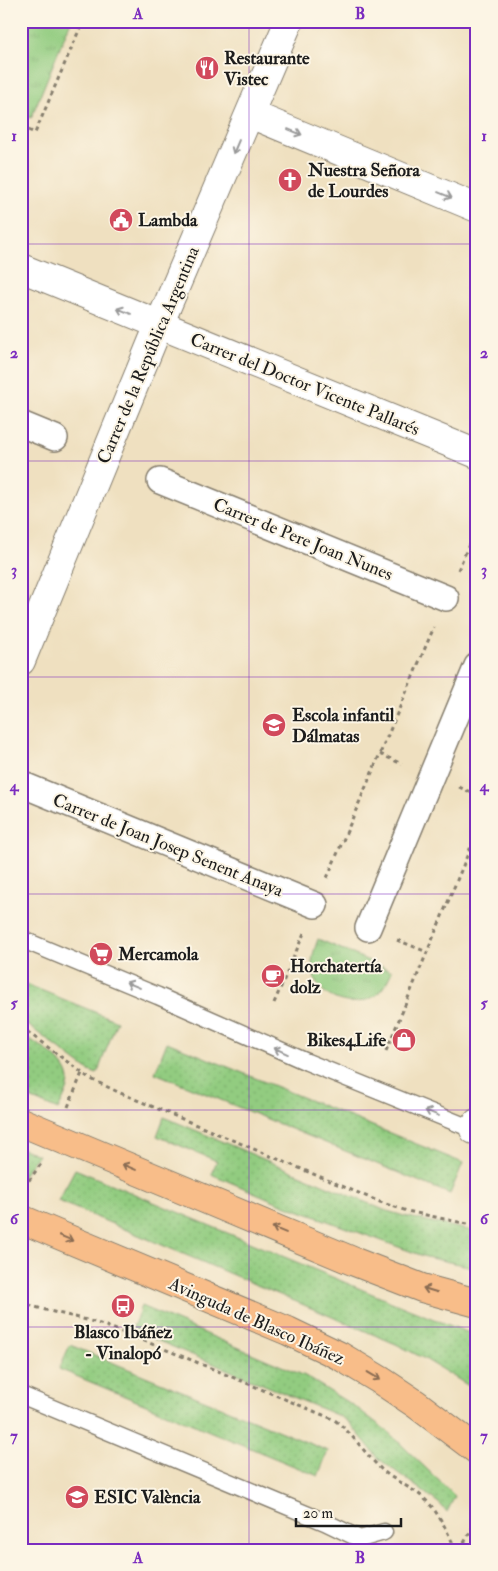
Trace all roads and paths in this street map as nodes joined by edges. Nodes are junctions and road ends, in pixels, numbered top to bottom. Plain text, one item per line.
1 (44, 21) edge
2 (83, 21) edge
3 (288, 21) edge
4 (80, 27) junction
5 (250, 114) junction
6 (21, 127) edge
7 (477, 208) edge
8 (21, 268) edge
9 (159, 325) junction
10 (21, 424) edge
11 (55, 438) dead end
12 (477, 454) edge
13 (160, 481) dead end
14 (477, 526) edge
15 (446, 598) junction
16 (21, 661) edge
17 (477, 666) edge
18 (21, 784) edge
19 (477, 832) edge
20 (316, 905) junction
21 (368, 928) dead end
22 (21, 939) edge
23 (274, 1003) dead end
24 (21, 1027) edge
25 (386, 1051) dead end
26 (21, 1122) edge
27 (476, 1128) edge
28 (21, 1219) edge
29 (477, 1226) edge
30 (21, 1302) edge
31 (477, 1303) edge
32 (21, 1395) edge
33 (477, 1450) edge
34 (477, 1520) edge
35 (384, 1532) dead end
36 (458, 1550) edge

1 - 4 path
2 - 4 path
3 - 5 street, Carrer de la República Argentina
4 - 6 path
5 -> 7 street
5 -> 9 street, Carrer de la República Argentina
9 -> 8 street, Carrer del Doctor Vicente Pallarés
9 - 12 street, Carrer del Doctor Vicente Pallarés
9 - 16 street, Carrer de la República Argentina
10 - 11 street
13 - 15 street, Carrer de Pere Joan Nunes
14 - 15 path
15 - 20 path
17 - 21 street
18 - 20 street, Carrer de Joan Josep Senent Anaya
19 - 25 path
20 - 23 path
27 -> 22 lane
24 - 29 path
31 -> 26 main road
28 -> 33 main road, Avinguda de Blasco Ibáñez
30 - 36 path
32 - 35 lane
34 - 36 path

